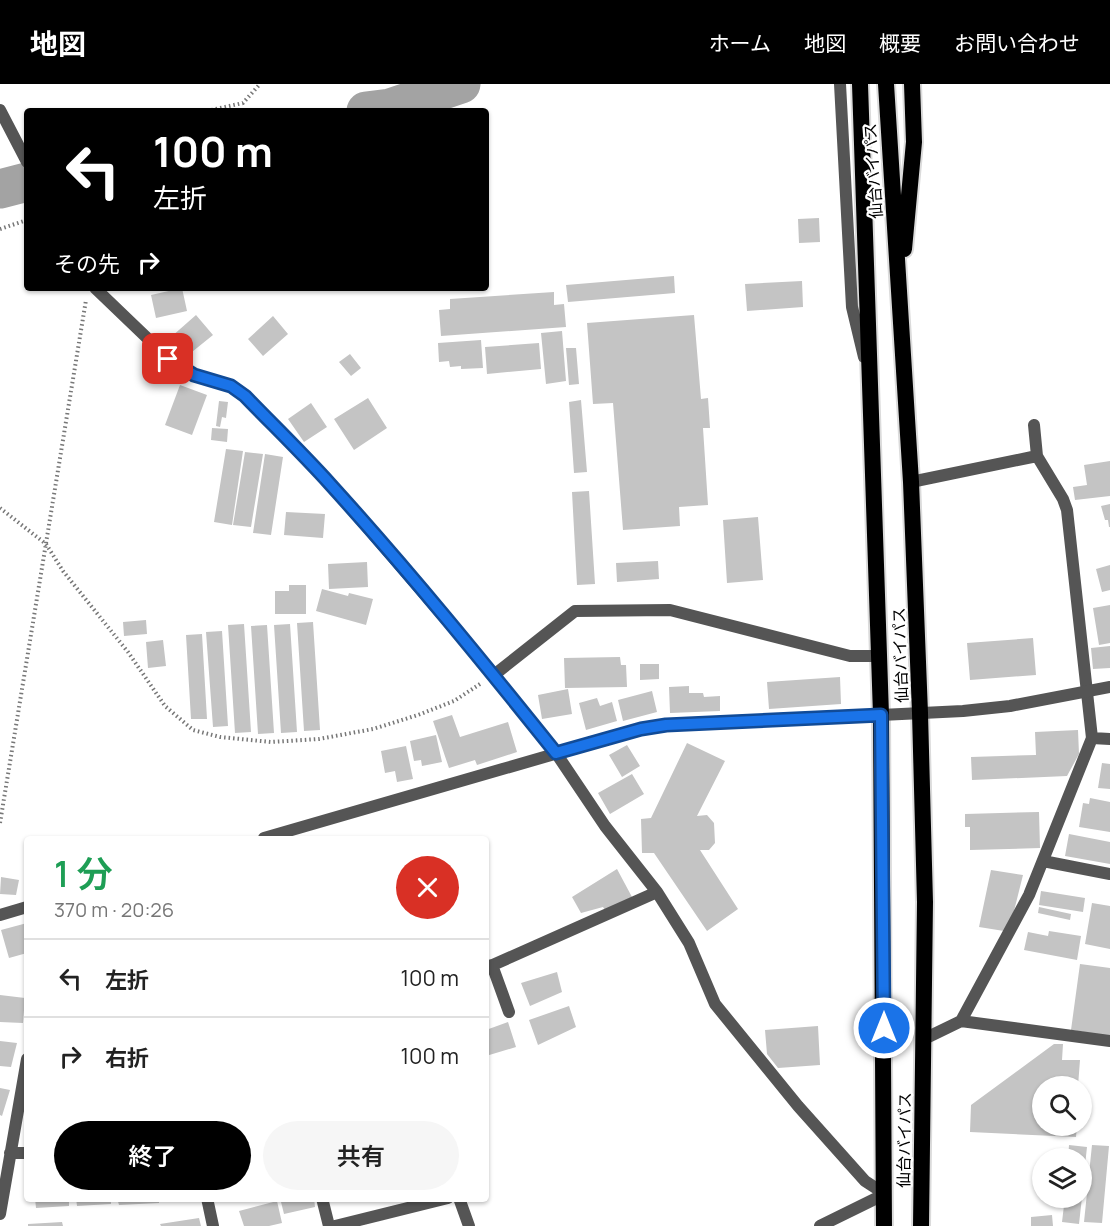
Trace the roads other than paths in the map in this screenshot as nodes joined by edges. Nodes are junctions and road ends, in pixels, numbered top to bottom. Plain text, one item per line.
1 (840, 84) edge
2 (860, 84) edge
3 (886, 84) edge
4 (912, 84) edge
5 (0, 110) edge
6 (24, 155) edge
7 (899, 282) junction
8 (98, 291) edge
9 (868, 376) junction
10 (1034, 425) dead end
11 (1037, 456) junction
12 (911, 482) junction
13 (879, 656) junction
14 (494, 675) junction
15 (1110, 687) edge
16 (1088, 691) junction
17 (920, 713) junction
18 (881, 715) junction
19 (1092, 738) junction
20 (1110, 740) edge
21 (556, 753) junction
22 (271, 836) edge
23 (1043, 861) junction
24 (1110, 874) edge
25 (657, 892) junction
26 (24, 908) edge
27 (0, 915) edge
28 (489, 966) edge
29 (508, 1012) dead end
30 (961, 1021) junction
31 (924, 1039) junction
32 (1110, 1041) edge
33 (24, 1076) edge
34 (10, 1153) junction
35 (24, 1153) edge
36 (885, 1194) junction
37 (208, 1202) edge
38 (323, 1202) edge
39 (432, 1202) edge
40 (460, 1202) edge
41 (0, 1215) edge
42 (2, 1226) edge
43 (213, 1226) edge
44 (329, 1226) edge
45 (335, 1226) edge
46 (469, 1226) edge
47 (820, 1226) edge
48 (884, 1226) edge
49 (921, 1226) edge

1 - 9 street
2 - 9 highway, 仙台バイパス
3 - 7 highway, 仙台バイパス
4 - 7 highway
5 - 6 street
7 - 12 highway, 仙台バイパス
8 - 14 street
9 - 13 highway, 仙台バイパス
10 - 11 street
11 - 12 street
11 - 16 street
12 - 17 highway, 仙台バイパス
13 - 14 street
13 - 18 highway, 仙台バイパス
14 - 21 street
15 - 16 street
16 - 17 street
16 - 19 street
17 - 18 street
17 - 31 highway, 仙台バイパス
18 - 21 street
18 - 36 highway, 仙台バイパス
19 - 20 street
19 - 23 street
21 - 22 street
21 - 25 street
23 - 24 street
23 - 30 street
25 - 28 street
25 - 36 street
26 - 27 street
28 - 29 street
30 - 31 street
30 - 32 street
31 - 49 highway, 仙台バイパス
33 - 34 street
34 - 35 street
34 - 41 street
36 - 47 street
36 - 48 highway, 仙台バイパス
37 - 43 street
38 - 44 street
39 - 45 street
40 - 46 street
41 - 42 street

